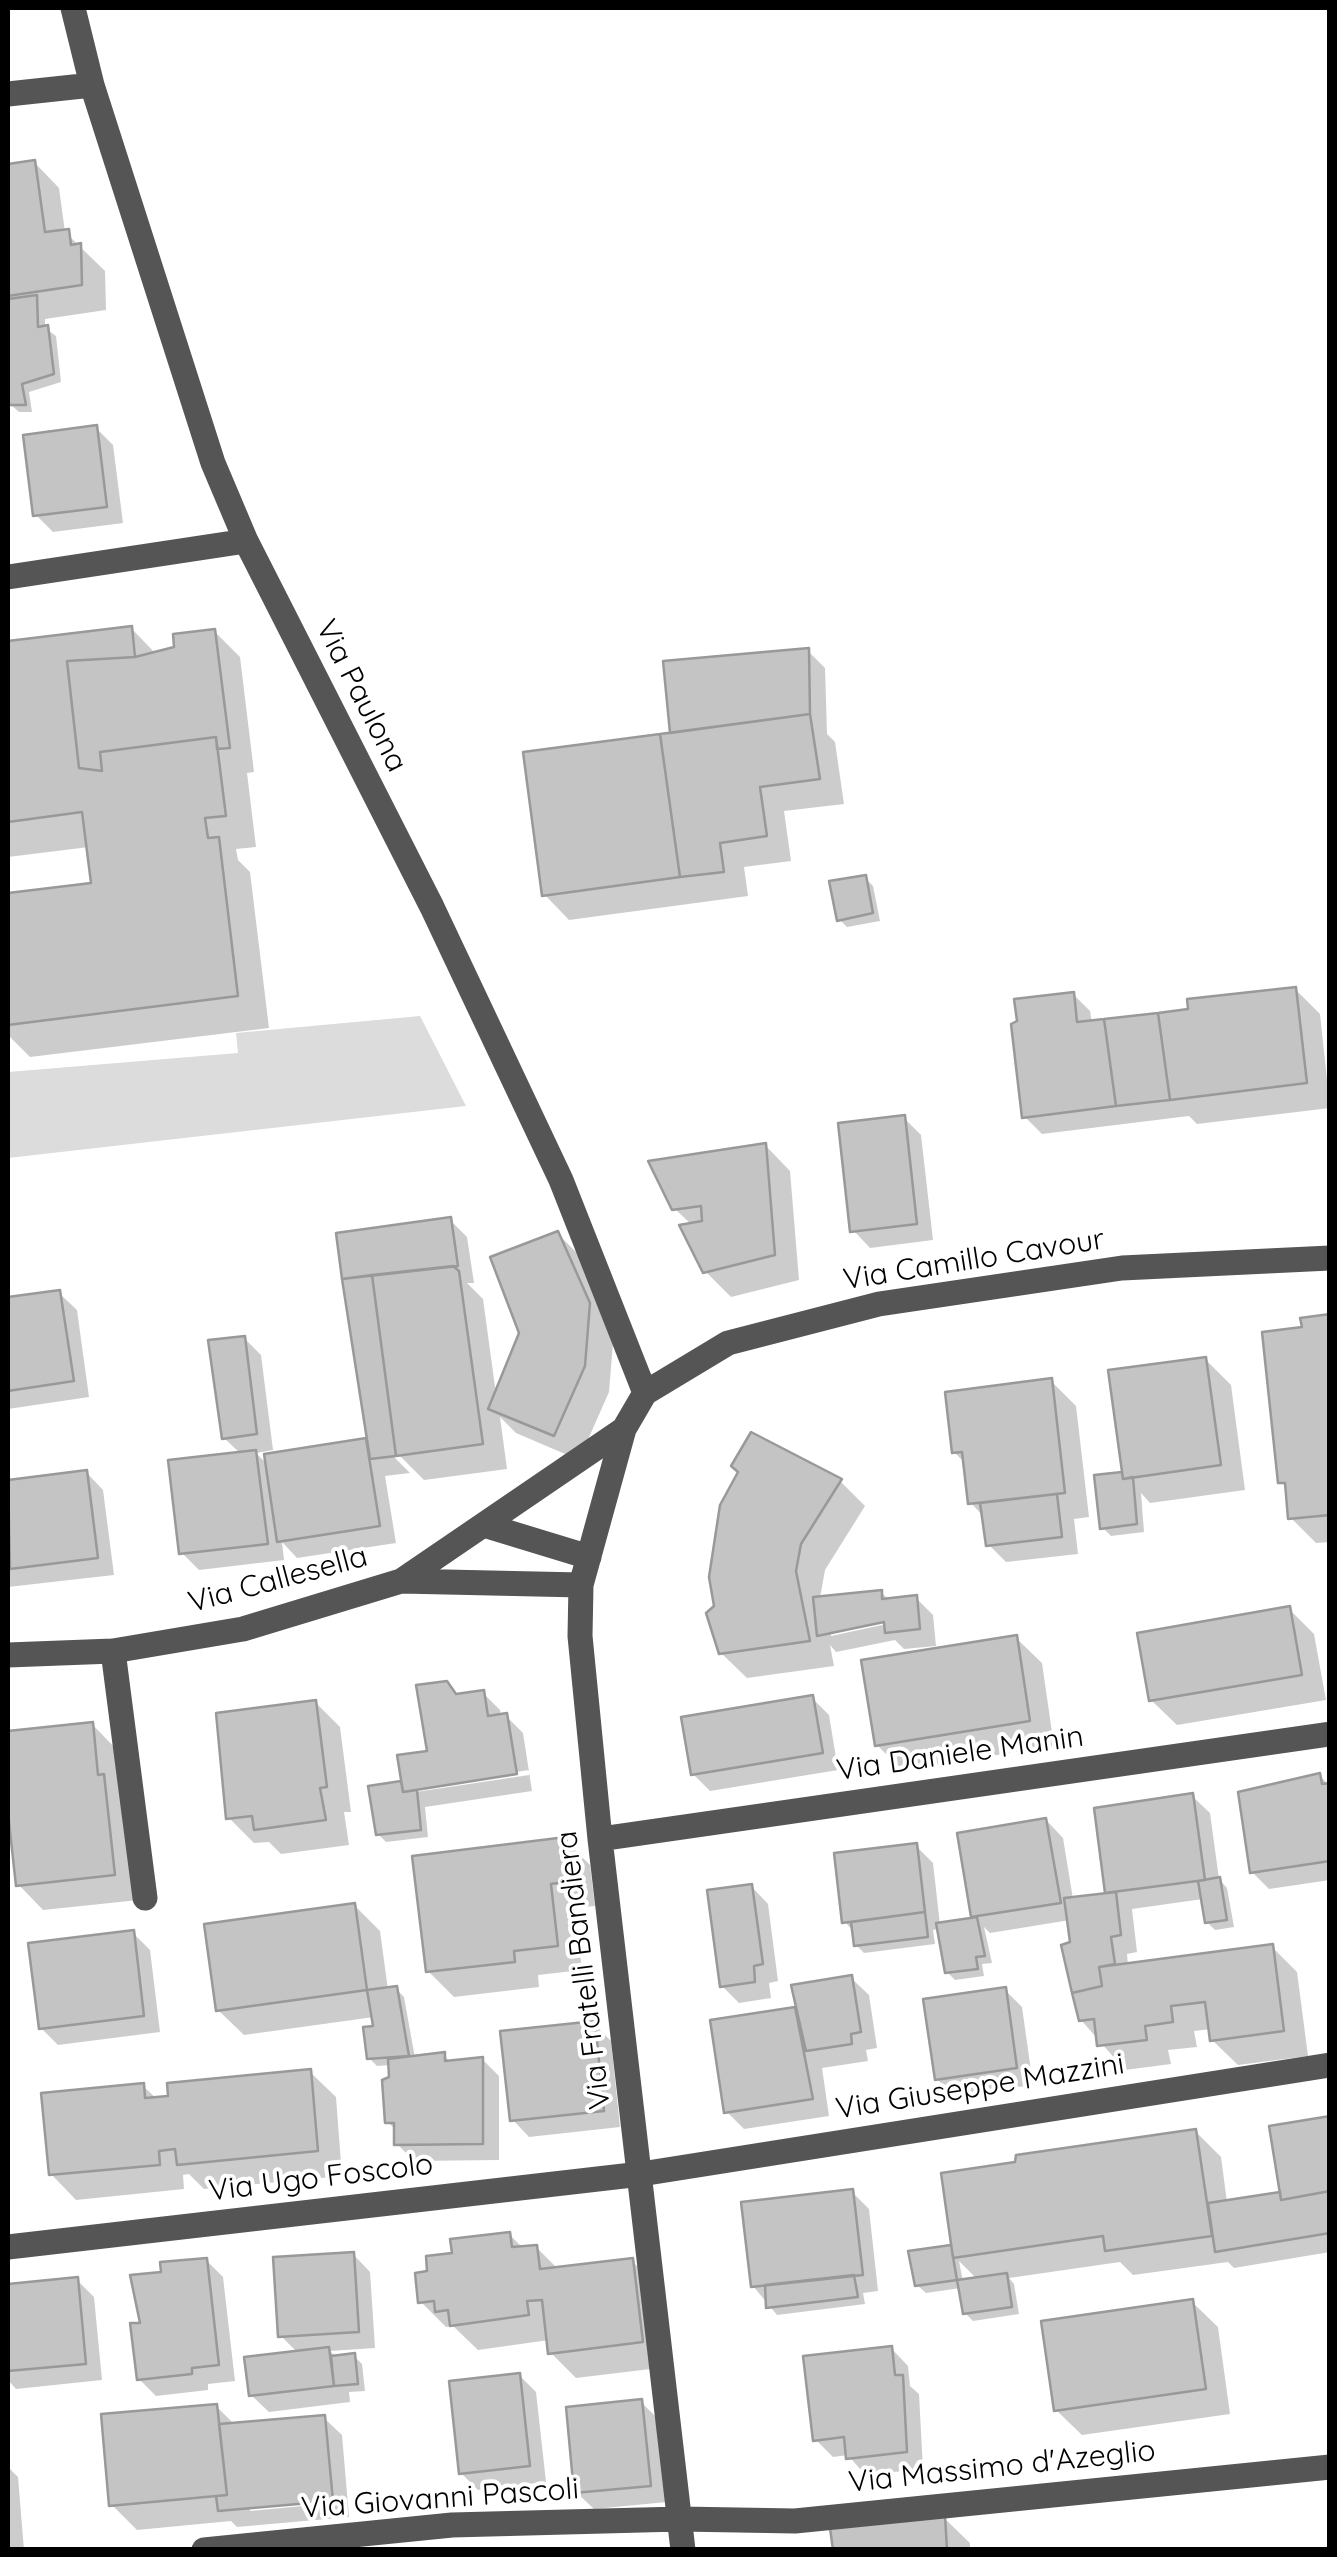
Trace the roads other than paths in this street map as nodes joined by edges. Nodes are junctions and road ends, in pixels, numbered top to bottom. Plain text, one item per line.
1 (74, 8) edge
2 (92, 84) junction
3 (8, 94) edge
4 (246, 541) junction
5 (8, 577) edge
6 (1330, 1258) edge
7 (646, 1393) junction
8 (624, 1429) junction
9 (484, 1525) junction
10 (589, 1557) junction
11 (401, 1582) junction
12 (581, 1585) junction
13 (113, 1651) junction
14 (8, 1654) edge
15 (1330, 1734) edge
16 (600, 1839) junction
17 (144, 1898) dead end
18 (1330, 2065) edge
19 (641, 2174) junction
20 (8, 2247) edge
21 (1330, 2467) edge
22 (680, 2519) junction
23 (204, 2550) edge
24 (683, 2550) edge

1 - 2 street, Via Paulona
2 - 3 street
2 - 4 street, Via Paulona
4 - 5 street
4 - 7 street, Via Paulona
6 - 7 street, Via Camillo Cavour
7 - 8 street, Via Fratelli Bandiera
8 - 9 street, Via Callesella
8 - 10 street, Via Fratelli Bandiera
9 - 10 street
9 - 11 street, Via Callesella
10 - 12 street, Via Fratelli Bandiera
11 - 12 street, Via Callesella
11 - 13 street, Via Callesella
12 - 16 street, Via Fratelli Bandiera
13 - 14 street, Via Callesella
13 - 17 street
15 - 16 street, Via Daniele Manin
16 - 19 street, Via Fratelli Bandiera
18 - 19 street, Via Giuseppe Mazzini
19 - 20 street, Via Ugo Foscolo
19 - 22 street, Via Fratelli Bandiera
21 - 22 street, Via Massimo d'Azeglio
22 - 23 street, Via Giovanni Pascoli
22 - 24 street, Via Fratelli Bandiera

